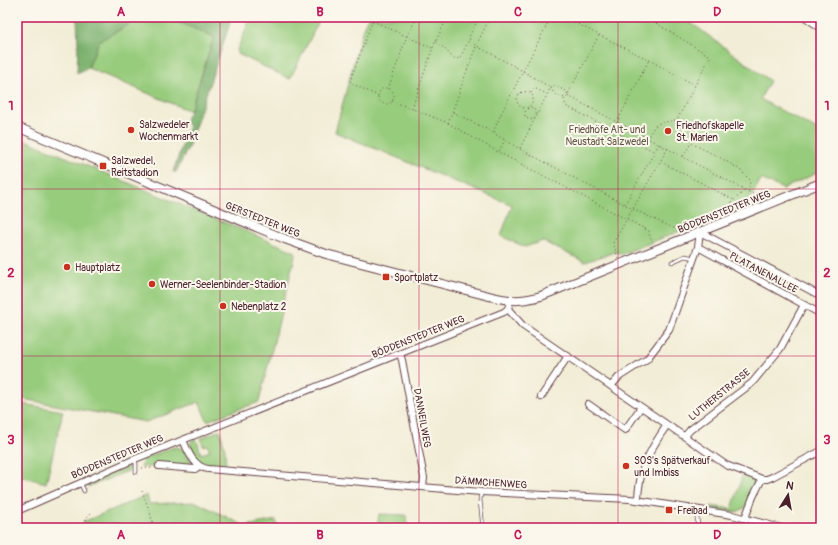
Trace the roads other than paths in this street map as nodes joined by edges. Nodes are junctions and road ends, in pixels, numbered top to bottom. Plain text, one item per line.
1 (805, 17) edge
2 (821, 28) edge
3 (19, 128) edge
4 (17, 136) edge
5 (821, 182) edge
6 (700, 232) junction
7 (698, 247) junction
8 (694, 258) junction
9 (672, 262) dead end
10 (821, 296) edge
11 (510, 300) junction
12 (804, 305) junction
13 (508, 309) junction
14 (821, 314) edge
15 (400, 354) junction
16 (568, 356) junction
17 (611, 386) junction
18 (541, 397) dead end
19 (588, 404) dead end
20 (641, 407) junction
21 (667, 425) junction
22 (684, 436) junction
23 (183, 440) junction
24 (821, 451) edge
25 (135, 459) junction
26 (159, 466) road end
27 (199, 466) junction
28 (136, 470) road end
29 (762, 479) junction
30 (80, 482) junction
31 (423, 487) junction
32 (84, 491) dead end
33 (481, 492) junction
34 (638, 500) junction
35 (698, 510) junction
36 (17, 511) edge
37 (745, 518) junction
38 (483, 528) edge
39 (698, 528) edge
40 (781, 528) edge

1 - 2 street
3 - 4 street
3 - 11 street, GERSTEDTER WEG
5 - 6 street, BÖDDENSTEDTER WEG
6 - 7 street
6 - 10 street, PLATANENALLEE
6 - 11 street, BÖDDENSTEDTER WEG
7 - 8 street
7 - 12 street, PLATANENALLEE
8 - 9 lane
8 - 17 street
11 - 13 street
12 - 14 street, PLATANENALLEE
12 - 22 street, LUTHERSTRASSE
13 - 15 street, BÖDDENSTEDTER WEG
13 - 16 street
15 - 23 street, BÖDDENSTEDTER WEG
15 - 31 street, DANNEILWEG
16 - 17 street
16 - 18 street
17 - 20 street
19 - 20 street
20 - 21 street
21 - 22 street
21 - 34 street
22 - 29 street
23 - 25 street, BÖDDENSTEDTER WEG
23 - 27 street
24 - 29 street
25 - 28 lane
25 - 30 street, BÖDDENSTEDTER WEG
26 - 27 street, DÄMMCHENWEG
27 - 31 street, DÄMMCHENWEG
29 - 37 street
30 - 32 lane
30 - 36 street, BÖDDENSTEDTER WEG
31 - 33 street, DÄMMCHENWEG
33 - 34 street, DÄMMCHENWEG
33 - 38 lane
34 - 35 street, DÄMMCHENWEG
35 - 37 street, DÄMMCHENWEG
35 - 39 lane
37 - 40 street, DÄMMCHENWEG

